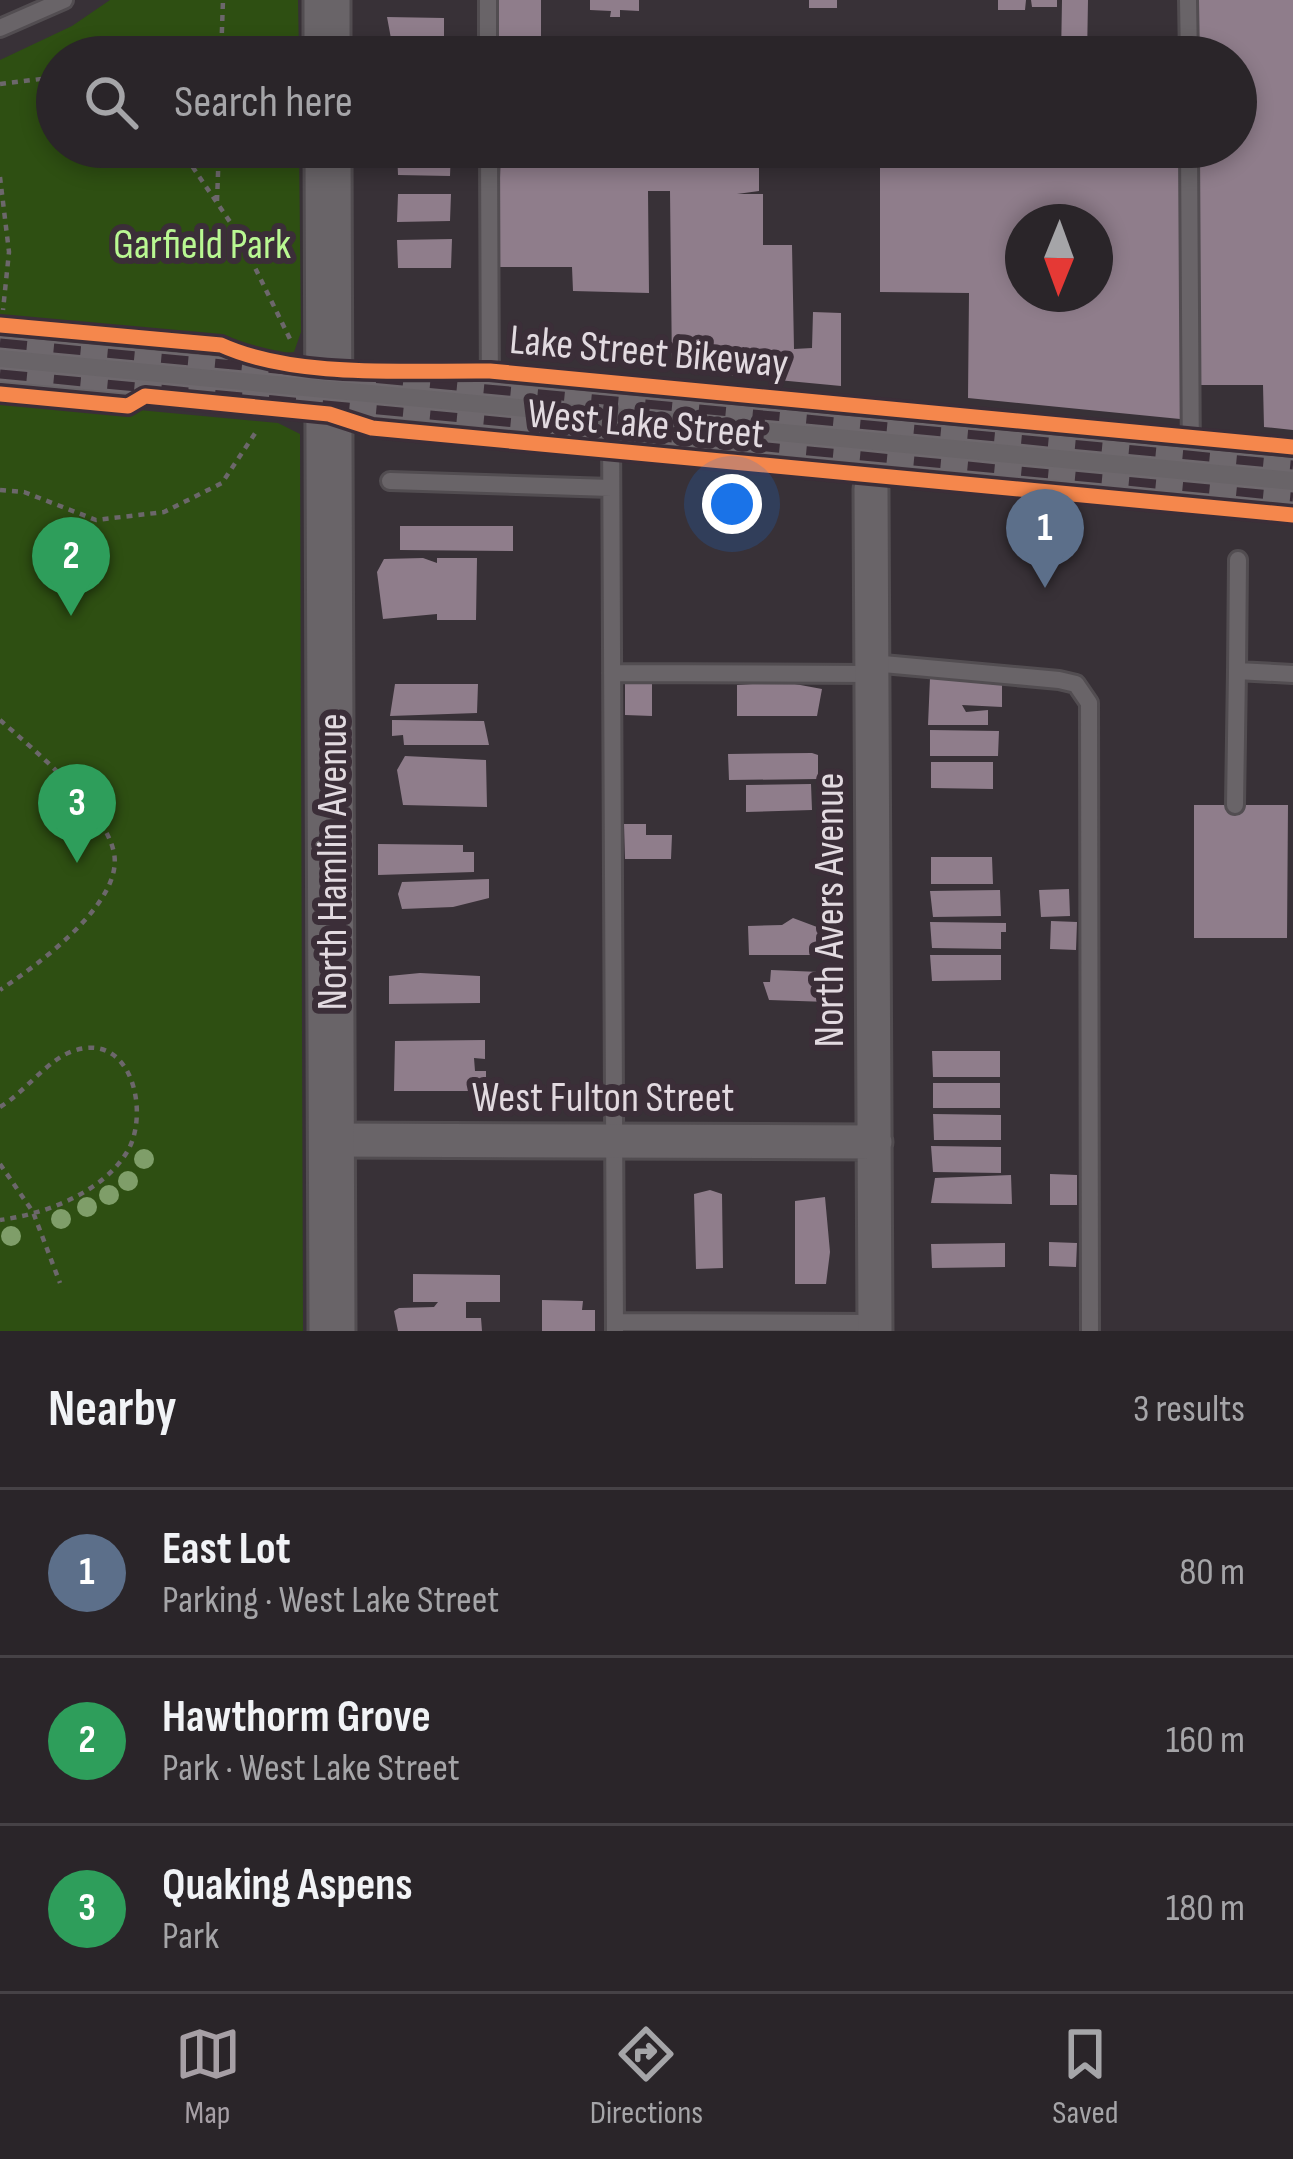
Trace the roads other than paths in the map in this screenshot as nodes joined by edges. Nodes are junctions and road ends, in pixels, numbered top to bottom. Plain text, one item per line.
1 (64, 0) edge
2 (327, 0) edge
3 (488, 0) edge
4 (1188, 0) edge
5 (0, 28) edge
6 (327, 36) edge
7 (488, 36) edge
8 (1189, 36) edge
9 (326, 168) edge
10 (489, 168) edge
11 (1189, 168) edge
12 (310, 343) junction
13 (11, 344) edge
14 (116, 371) junction
15 (258, 408) junction
16 (490, 408) junction
17 (329, 415) junction
18 (611, 419) junction
19 (849, 441) junction
20 (902, 447) junction
21 (1191, 473) junction
22 (390, 481) dead end
23 (1293, 483) edge
24 (611, 488) junction
25 (872, 489) junction
26 (1238, 560) dead end
27 (872, 669) junction
28 (1238, 671) junction
29 (612, 673) junction
30 (1293, 674) edge
31 (1235, 805) dead end
32 (332, 1140) junction
33 (614, 1142) junction
34 (874, 1142) junction
35 (615, 1326) edge
36 (874, 1327) edge
37 (332, 1331) edge
38 (1090, 1331) edge

1 - 5 lane
2 - 6 main road
3 - 7 lane
4 - 8 lane
9 - 12 main road, North Hamlin Avenue
10 - 16 lane
11 - 21 lane
12 - 15 main road
12 - 17 main road, North Hamlin Avenue
13 - 14 main road, West Lake Street
14 - 15 main road, West Lake Street
14 - 17 main road
15 - 17 main road, West Lake Street
16 - 17 main road, West Lake Street
16 - 18 main road, West Lake Street
17 - 32 main road, North Hamlin Avenue
18 - 19 main road, West Lake Street
18 - 24 lane
19 - 20 main road, West Lake Street
19 - 25 street, North Avers Avenue
20 - 21 main road, West Lake Street
20 - 25 street
21 - 23 main road, West Lake Street
22 - 24 lane
24 - 29 lane
25 - 27 street, North Avers Avenue
26 - 28 lane
27 - 29 lane
27 - 34 street, North Avers Avenue
27 - 38 lane
28 - 30 lane
28 - 31 lane
29 - 33 lane
32 - 33 street, West Fulton Street
32 - 37 main road, North Hamlin Avenue
33 - 34 street, West Fulton Street
33 - 35 lane
34 - 36 street, North Avers Avenue
35 - 36 lane

